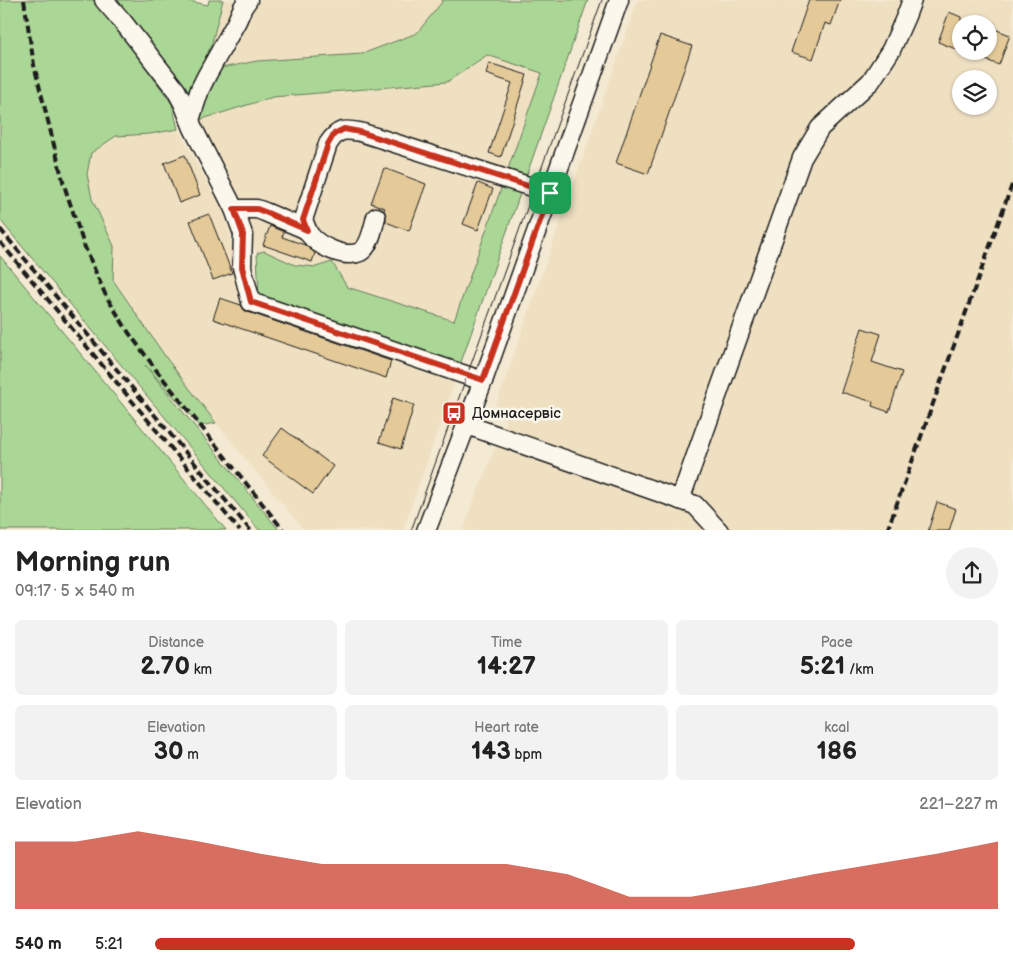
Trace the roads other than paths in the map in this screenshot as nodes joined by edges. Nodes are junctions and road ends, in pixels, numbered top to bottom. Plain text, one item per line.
1 (104, 0) edge
2 (248, 0) edge
3 (618, 0) edge
4 (912, 0) edge
5 (190, 120) junction
6 (550, 193) junction
7 (234, 209) junction
8 (376, 217) dead end
9 (307, 230) junction
10 (483, 380) junction
11 (466, 425) junction
12 (680, 500) junction
13 (426, 530) edge
14 (719, 530) edge

1 - 5 street
2 - 5 street
3 - 6 street
4 - 12 street
5 - 7 street
6 - 9 street
6 - 10 street
7 - 9 street
7 - 10 street
8 - 9 street
10 - 11 street
11 - 12 street
11 - 13 street
12 - 14 street

